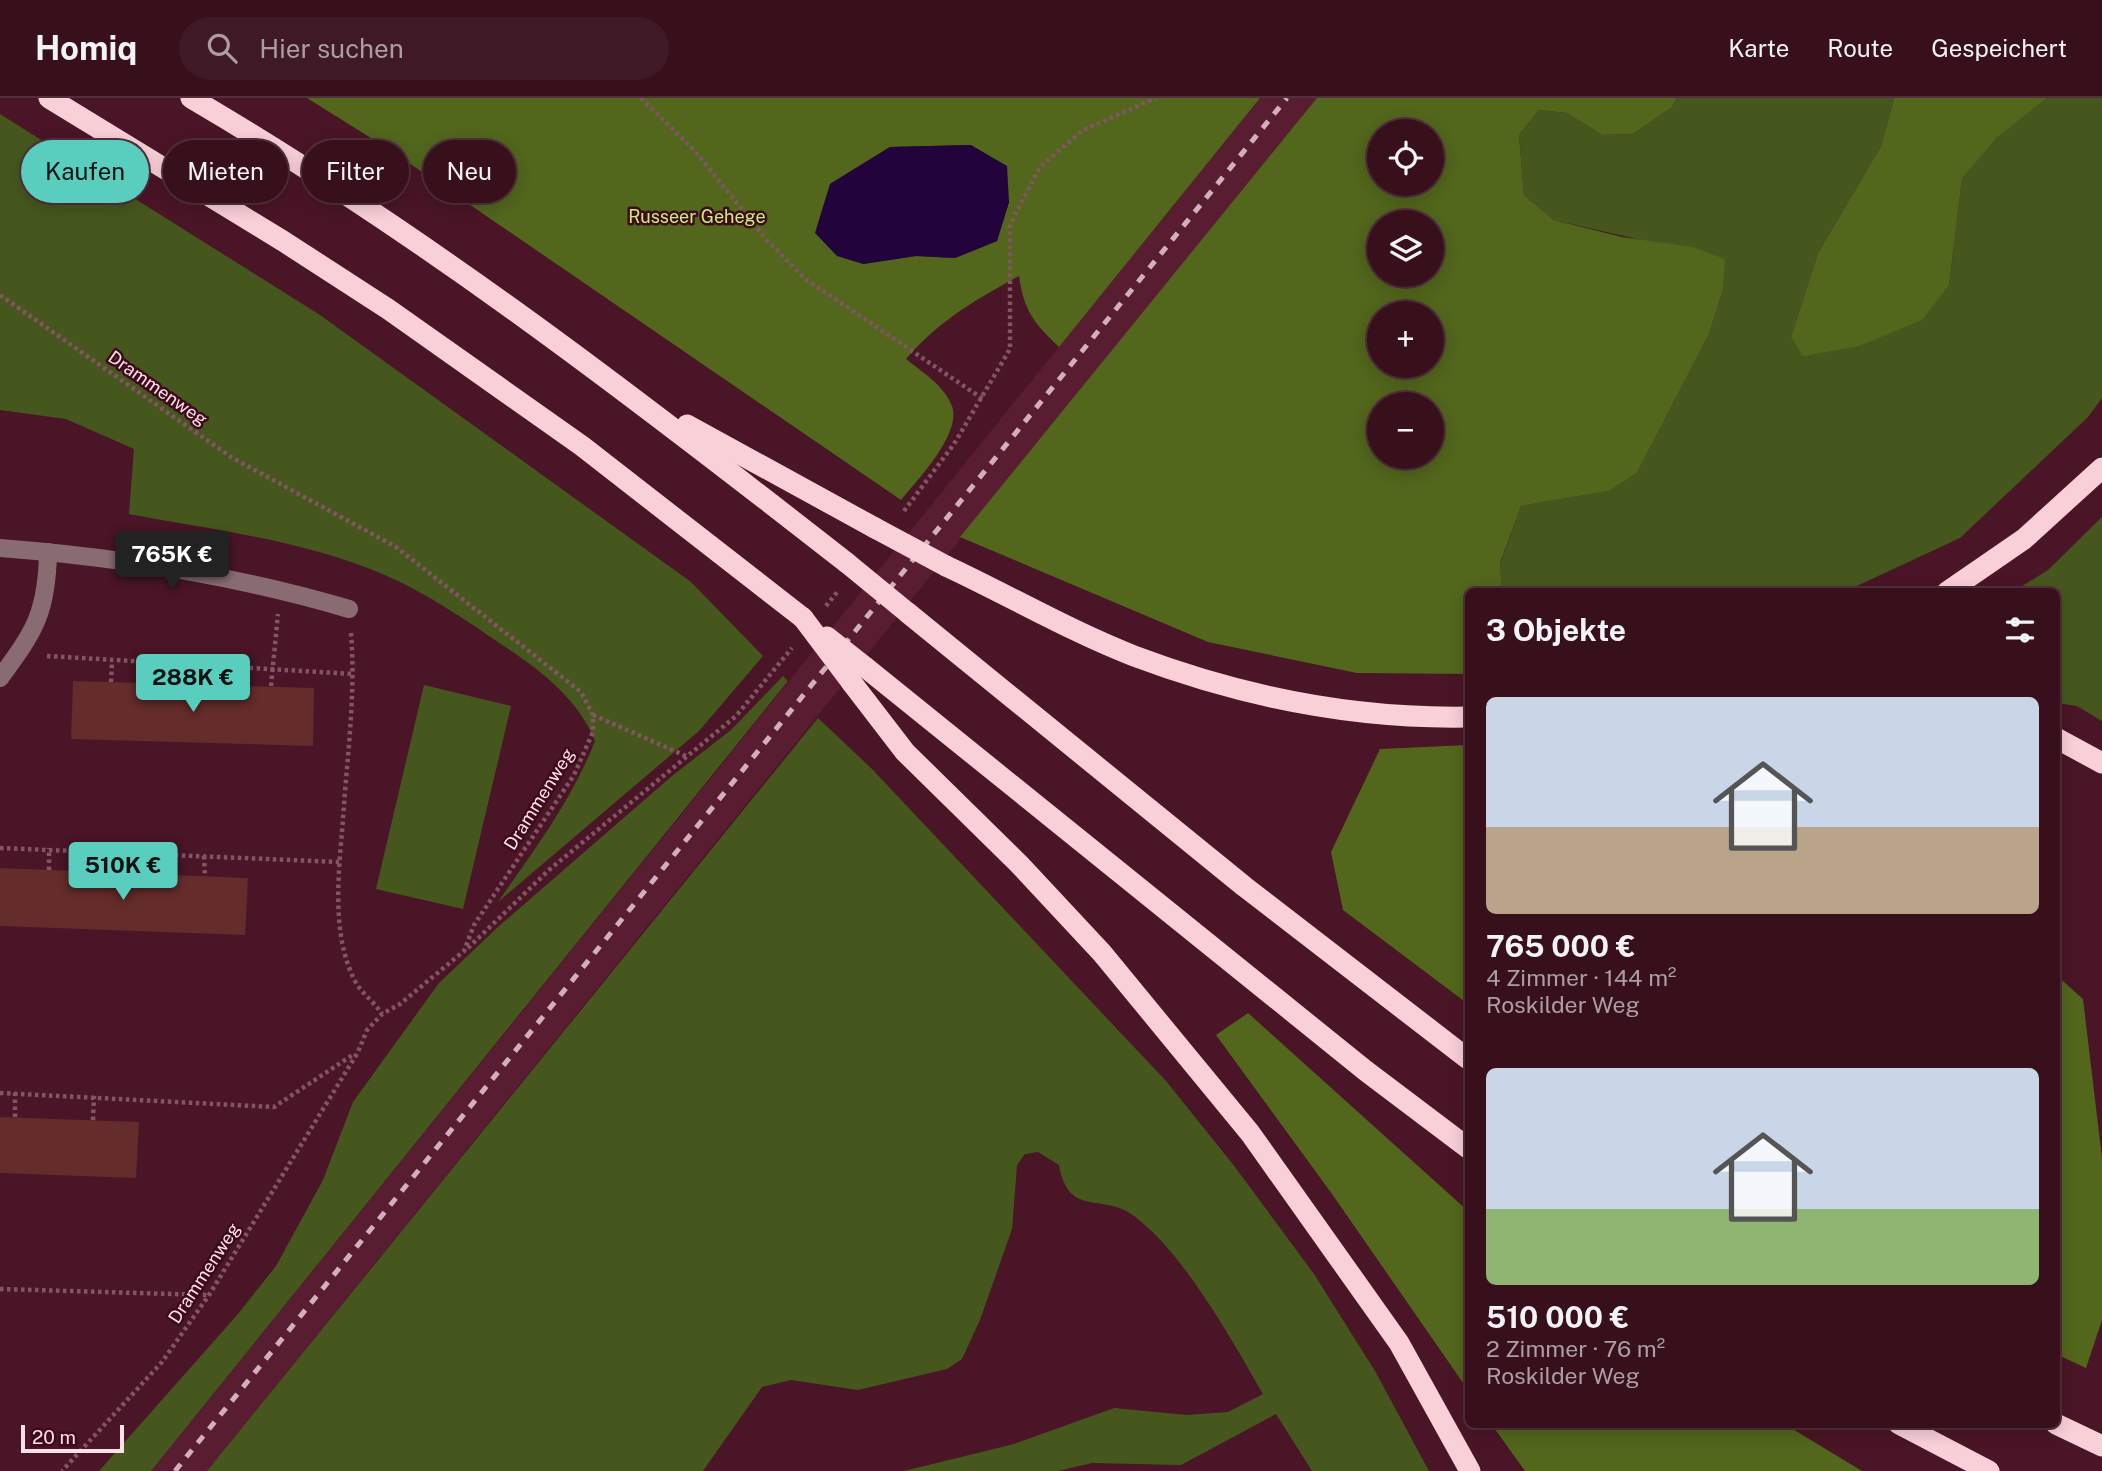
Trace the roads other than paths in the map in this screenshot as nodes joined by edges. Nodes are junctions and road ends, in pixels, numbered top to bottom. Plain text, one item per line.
1 (49, 98) edge
2 (191, 98) edge
3 (630, 393) junction
4 (2102, 468) edge
5 (0, 548) edge
6 (48, 552) junction
7 (1953, 588) edge
8 (349, 609) road end
9 (859, 675) junction
10 (0, 678) edge
11 (1465, 718) edge
12 (2060, 740) edge
13 (2102, 763) edge
14 (1465, 1057) edge
15 (1465, 1146) edge
16 (2060, 1426) edge
17 (1907, 1428) edge
18 (2093, 1442) edge
19 (1470, 1471) edge
20 (1989, 1471) edge

1 - 9 highway, bridge
2 - 3 highway
3 - 11 highway, bridge
3 - 14 highway, bridge
4 - 7 highway
5 - 6 street
6 - 8 street
6 - 10 street
9 - 15 highway
9 - 19 highway
12 - 13 highway
16 - 18 highway
17 - 20 highway

